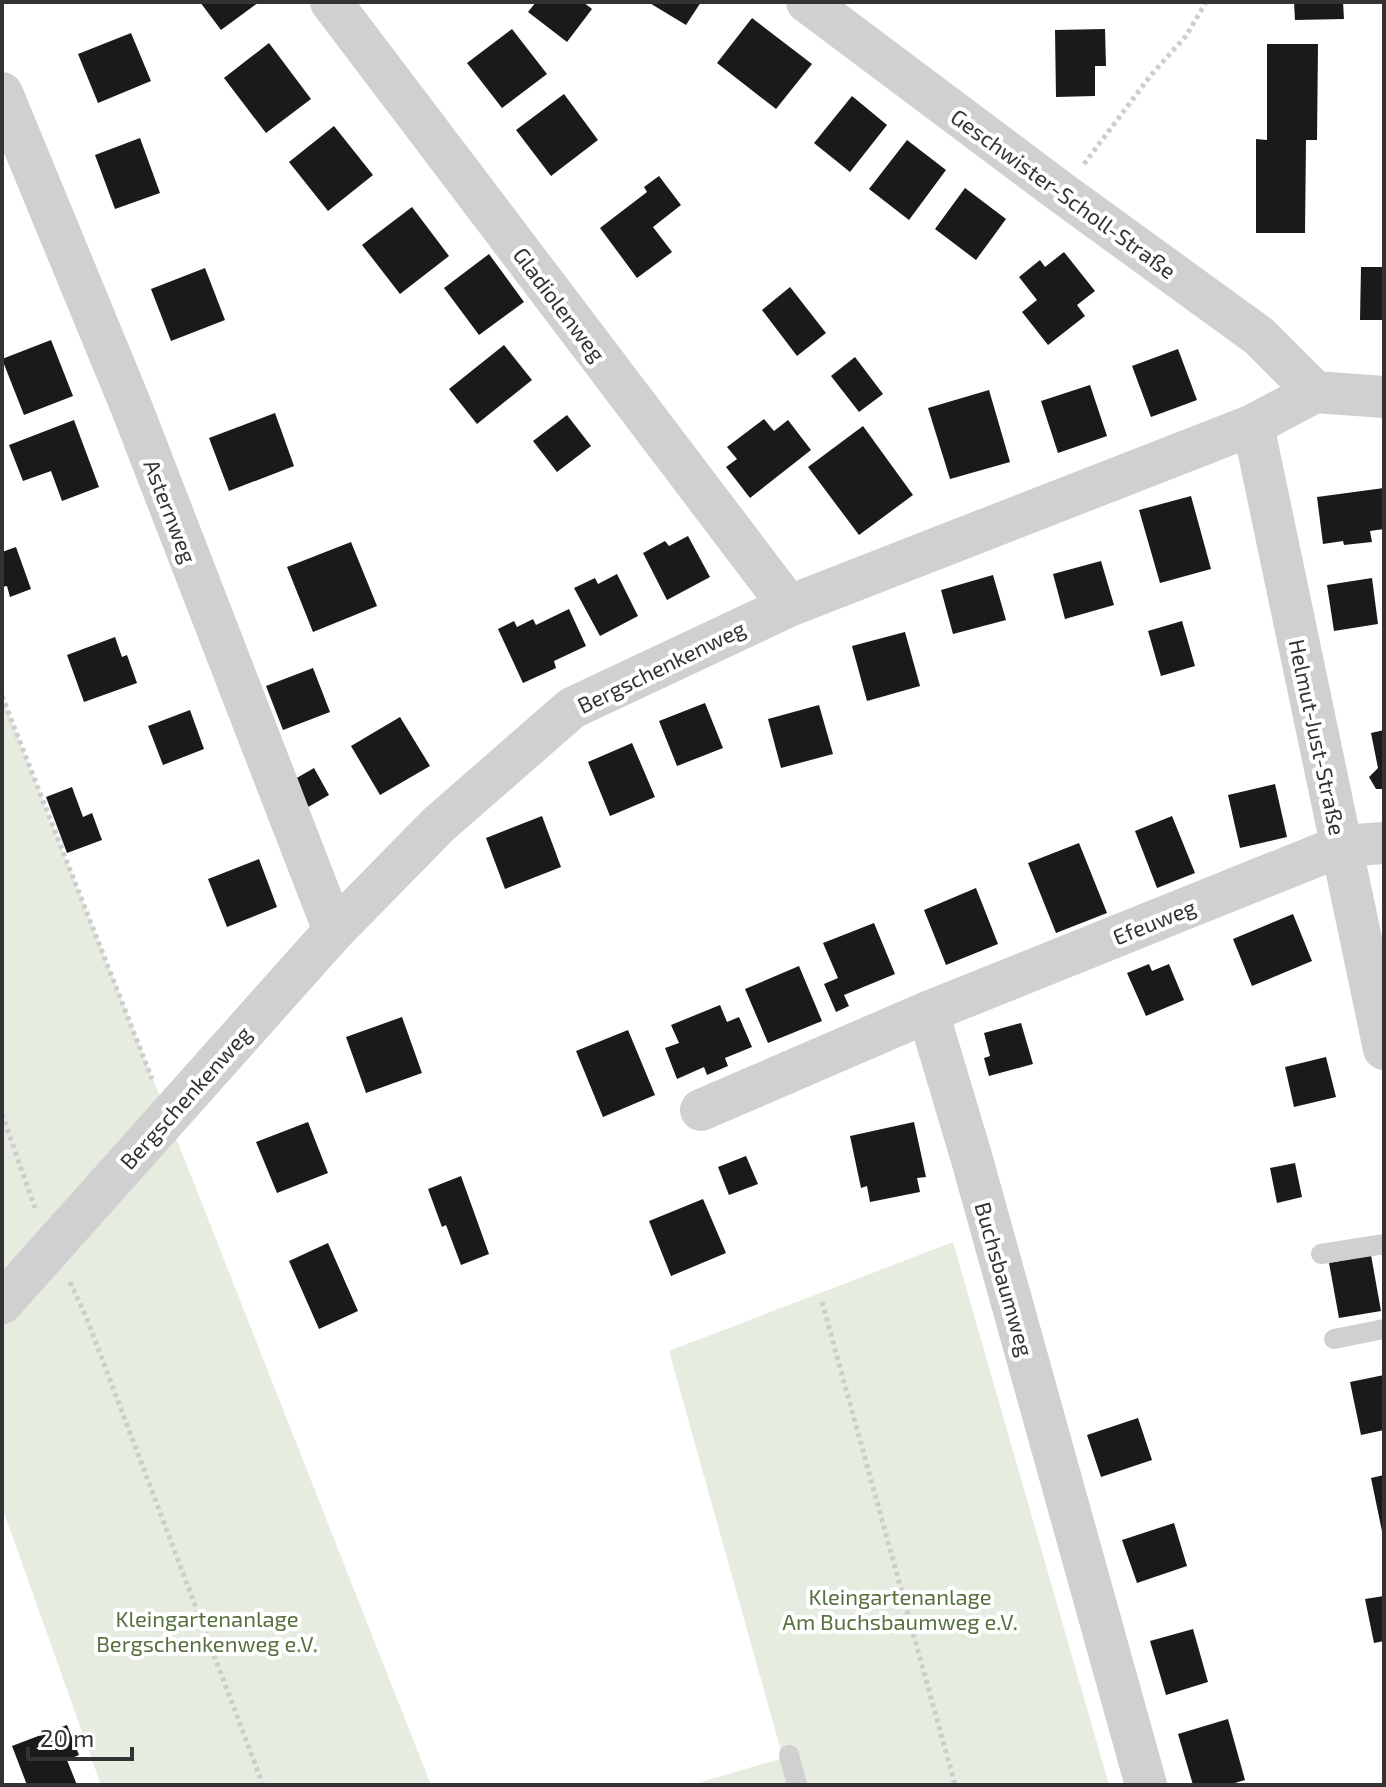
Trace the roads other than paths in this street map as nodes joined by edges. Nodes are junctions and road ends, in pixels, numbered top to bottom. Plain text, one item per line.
1 (331, 2) edge
2 (807, 2) edge
3 (2, 93) edge
4 (1315, 392) junction
5 (1384, 397) edge
6 (1253, 425) junction
7 (789, 606) junction
8 (1384, 843) edge
9 (1341, 846) junction
10 (334, 931) junction
11 (928, 1012) junction
12 (1384, 1049) edge
13 (701, 1110) dead end
14 (1384, 1244) edge
15 (1321, 1254) dead end
16 (2, 1303) edge
17 (1384, 1329) edge
18 (1334, 1339) dead end
19 (789, 1755) dead end
20 (797, 1785) edge
21 (1146, 1785) edge

1 - 7 street, Gladiolenweg
2 - 4 street, Geschwister-Scholl-Straße
3 - 10 street, Asternweg
4 - 5 street
4 - 6 street, Bergschenkenweg
6 - 7 street, Bergschenkenweg
6 - 9 street, Helmut-Just-Straße
7 - 10 street, Bergschenkenweg
8 - 9 street, Efeuweg
9 - 11 street, Efeuweg
9 - 12 street, Helmut-Just-Straße
10 - 16 street, Bergschenkenweg
11 - 13 street
11 - 21 street, Buchsbaumweg
14 - 15 lane
17 - 18 lane
19 - 20 lane

